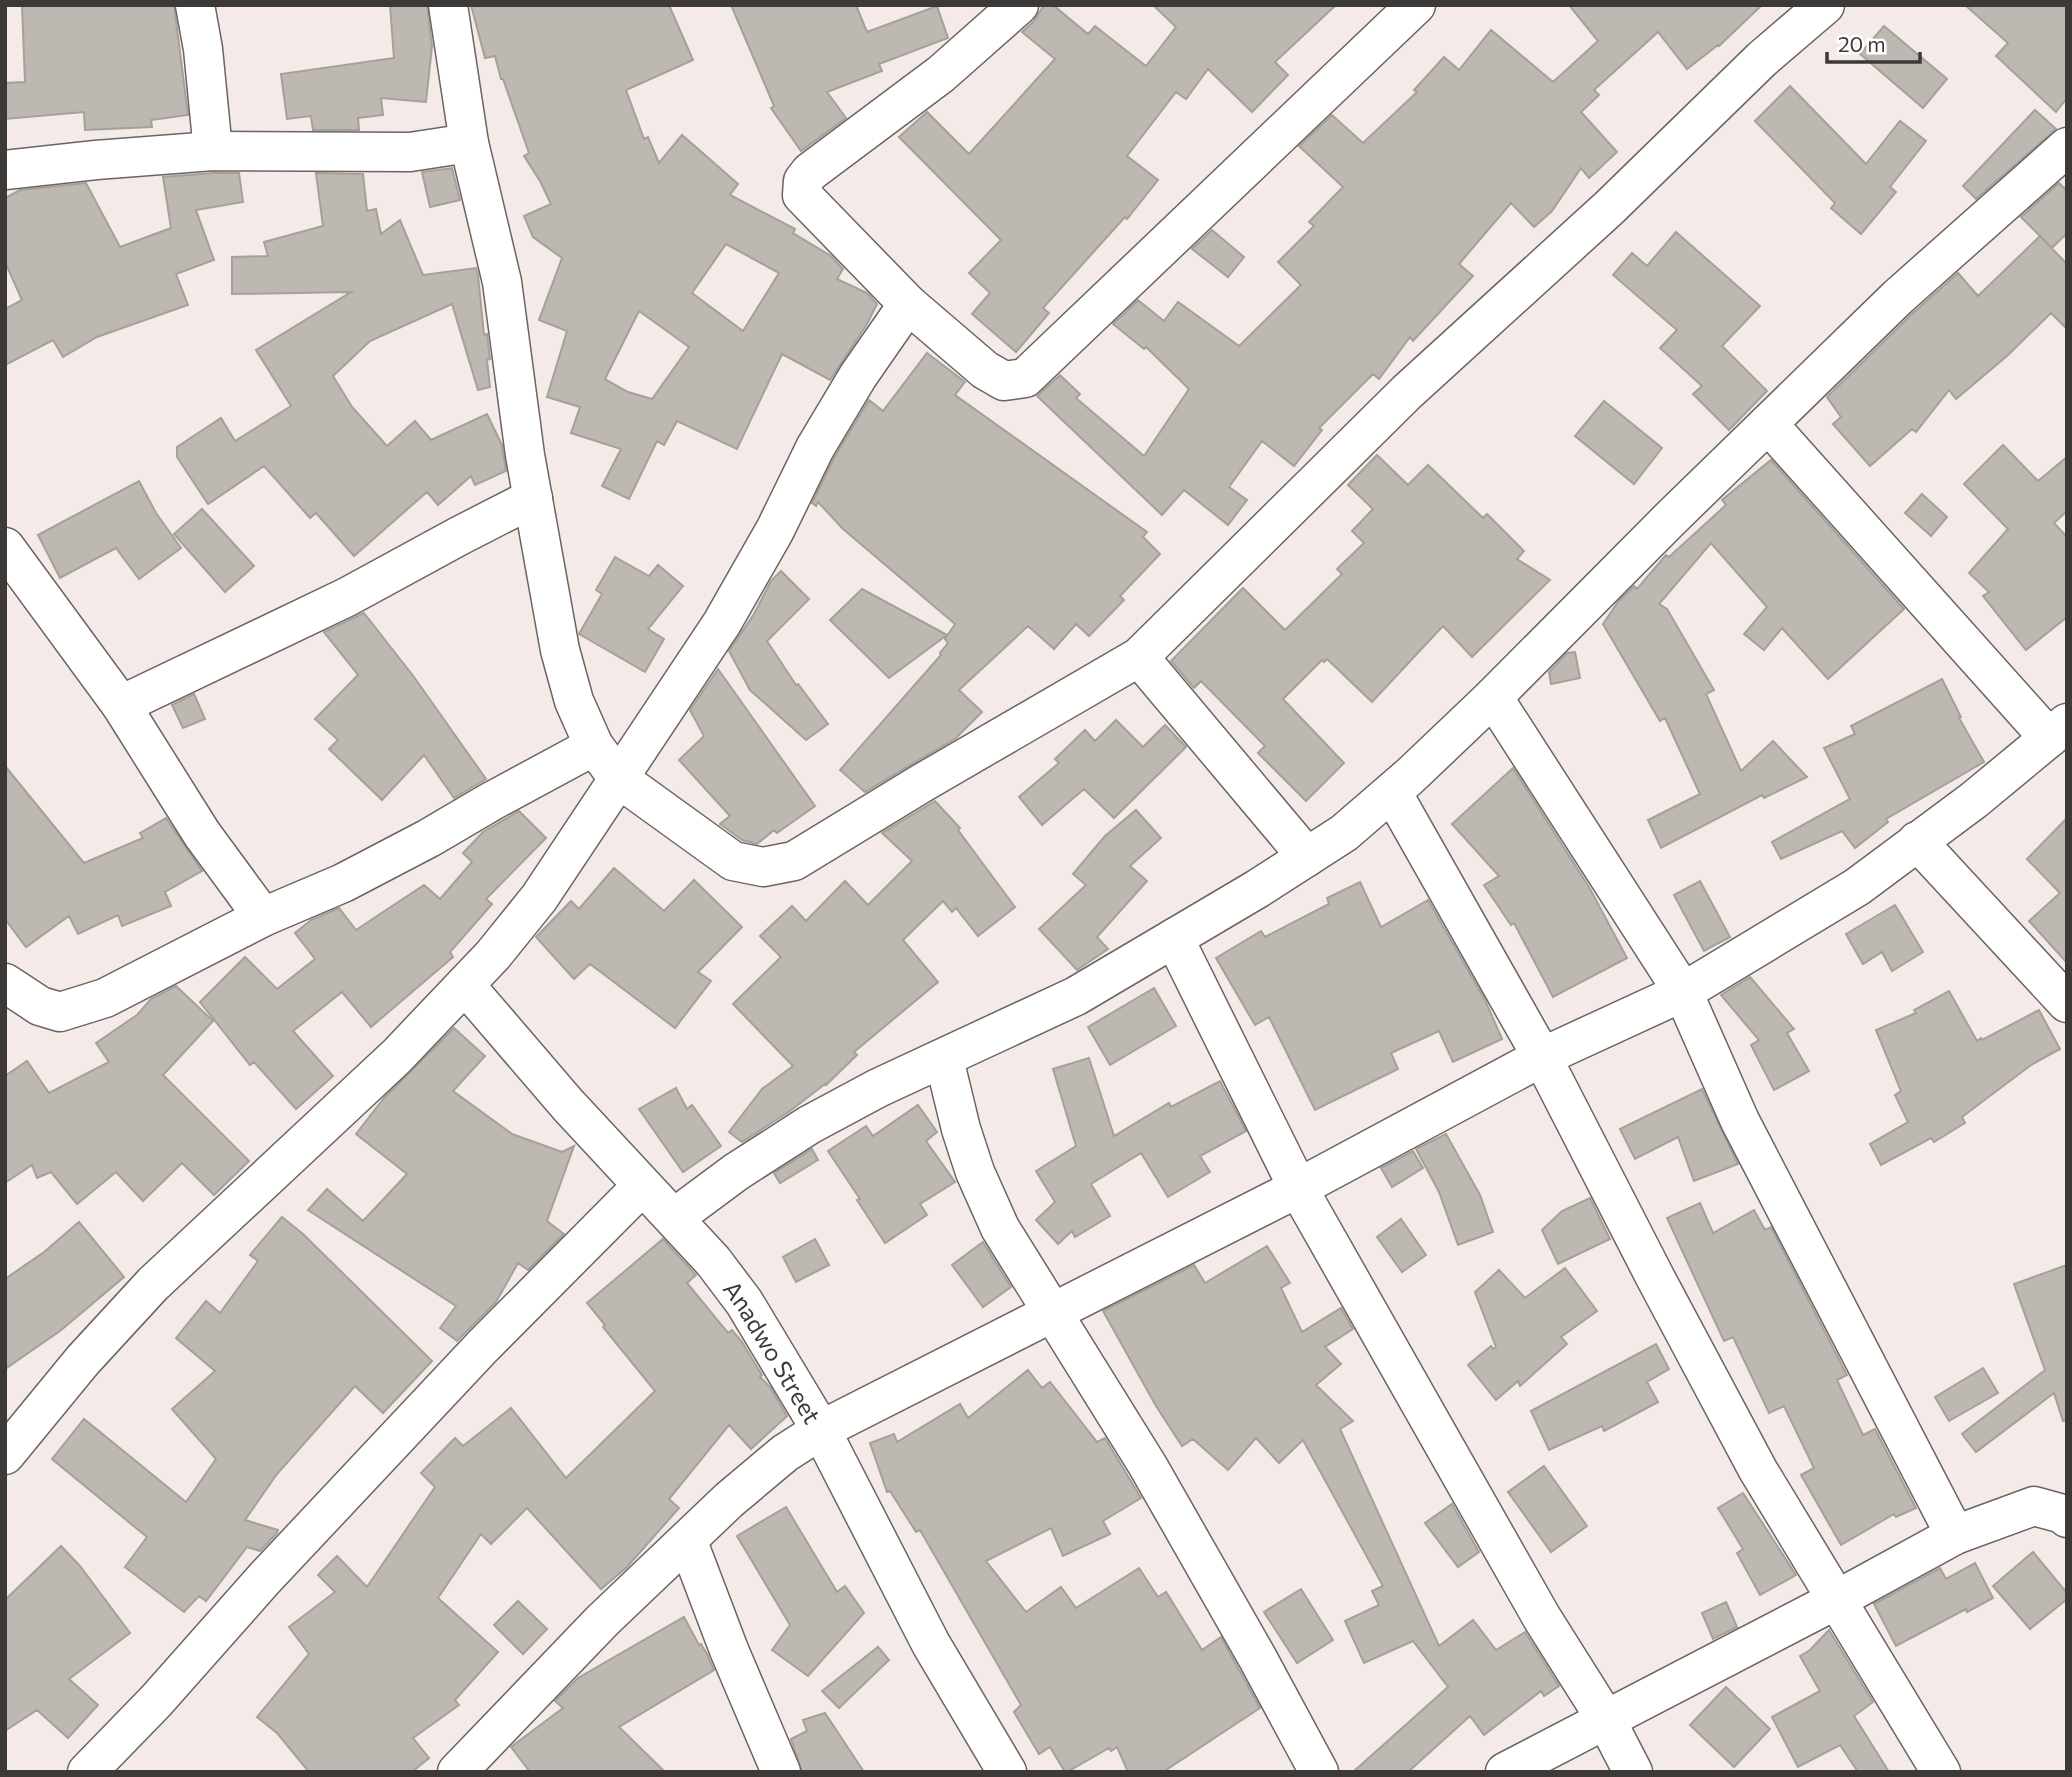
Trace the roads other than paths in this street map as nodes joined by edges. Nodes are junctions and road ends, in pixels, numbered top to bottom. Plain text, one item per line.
1 (195, 5) edge
2 (448, 5) edge
3 (1019, 5) edge
4 (1416, 5) edge
5 (1825, 5) edge
6 (469, 143) junction
7 (2067, 147) edge
8 (213, 151) junction
9 (5, 170) edge
10 (908, 304) junction
11 (1768, 424) junction
12 (533, 498) junction
13 (5, 547) edge
14 (1139, 657) junction
15 (1493, 697) junction
16 (121, 705) junction
17 (2058, 730) edge
18 (594, 746) junction
19 (618, 778) junction
20 (1392, 792) junction
21 (1917, 841) junction
22 (1307, 857) junction
23 (263, 917) junction
24 (1174, 939) junction
25 (5, 983) edge
26 (465, 985) junction
27 (1683, 992) junction
28 (2067, 1003) edge
29 (1542, 1057) junction
30 (944, 1059) junction
31 (642, 1186) junction
32 (1298, 1188) junction
33 (674, 1218) junction
34 (1052, 1314) junction
35 (821, 1430) junction
36 (5, 1455) edge
37 (2067, 1518) edge
38 (1955, 1535) junction
39 (688, 1542) junction
40 (1836, 1600) junction
41 (1605, 1718) junction
42 (87, 1772) edge
43 (457, 1772) edge
44 (781, 1772) edge
45 (1007, 1772) edge
46 (1319, 1772) edge
47 (1505, 1772) edge
48 (1633, 1772) edge
49 (1941, 1772) edge

1 - 8 street
2 - 6 street
3 - 10 street
4 - 10 street
5 - 14 street
6 - 8 street
6 - 12 street
7 - 11 street
8 - 9 street
10 - 19 street
11 - 15 street
11 - 17 street
12 - 16 street
12 - 18 street
13 - 16 street
14 - 19 street
14 - 22 street
15 - 20 street
15 - 27 street
16 - 23 street
17 - 21 street
18 - 19 street
18 - 23 street
19 - 26 street
20 - 22 street
20 - 29 street
21 - 27 street
21 - 28 street
22 - 24 street
23 - 25 street
24 - 30 street
24 - 32 street
26 - 31 street, Anadwo Street
26 - 36 street
27 - 29 street
27 - 38 street
29 - 32 street
29 - 40 street
30 - 33 street
30 - 34 street
31 - 33 street, Anadwo Street
31 - 42 street
32 - 34 street
32 - 41 street
33 - 35 street, Anadwo Street
34 - 35 street
34 - 46 street
35 - 39 street
35 - 45 street, Anadwo Street
37 - 38 street
38 - 40 street
39 - 43 street
39 - 44 street
40 - 41 street
40 - 49 street
41 - 47 street
41 - 48 street

